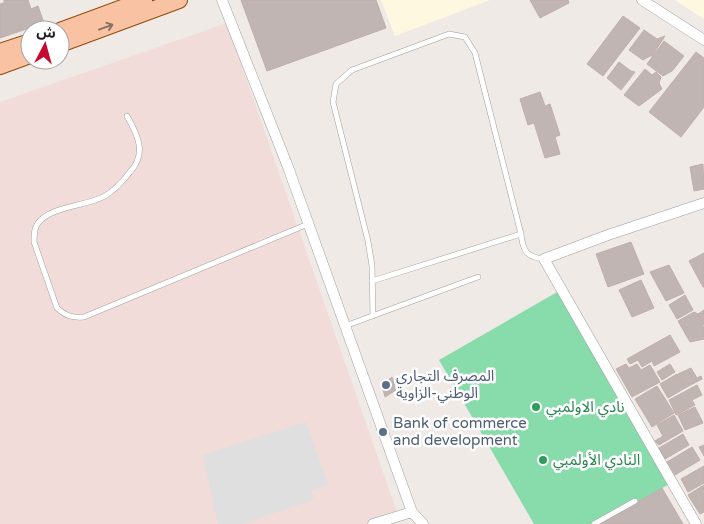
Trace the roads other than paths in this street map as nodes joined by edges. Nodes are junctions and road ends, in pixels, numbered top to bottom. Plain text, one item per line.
1 (144, 0) edge
2 (179, 0) edge
3 (222, 0) edge
4 (642, 0) edge
5 (70, 27) edge
6 (70, 40) edge
7 (704, 40) edge
8 (20, 45) edge
9 (0, 52) edge
10 (20, 59) edge
11 (0, 66) edge
12 (127, 116) dead end
13 (704, 203) edge
14 (308, 224) junction
15 (521, 234) junction
16 (544, 259) junction
17 (478, 277) dead end
18 (372, 281) junction
19 (373, 316) junction
20 (345, 326) junction
21 (635, 501) dead end
22 (412, 512) junction
23 (373, 524) edge
24 (422, 524) edge
25 (594, 524) edge
26 (696, 524) edge

1 - 5 main road
6 -> 2 main road
3 - 14 street
4 - 7 street
8 - 9 main road
10 - 11 main road
12 - 14 lane
13 - 16 street
14 - 20 street
15 - 16 lane
15 - 18 lane
15 - 18 lane
16 - 26 street
17 - 19 lane
18 - 19 lane
19 - 20 lane
20 - 22 street
21 - 25 lane
22 - 23 street
22 - 24 street

